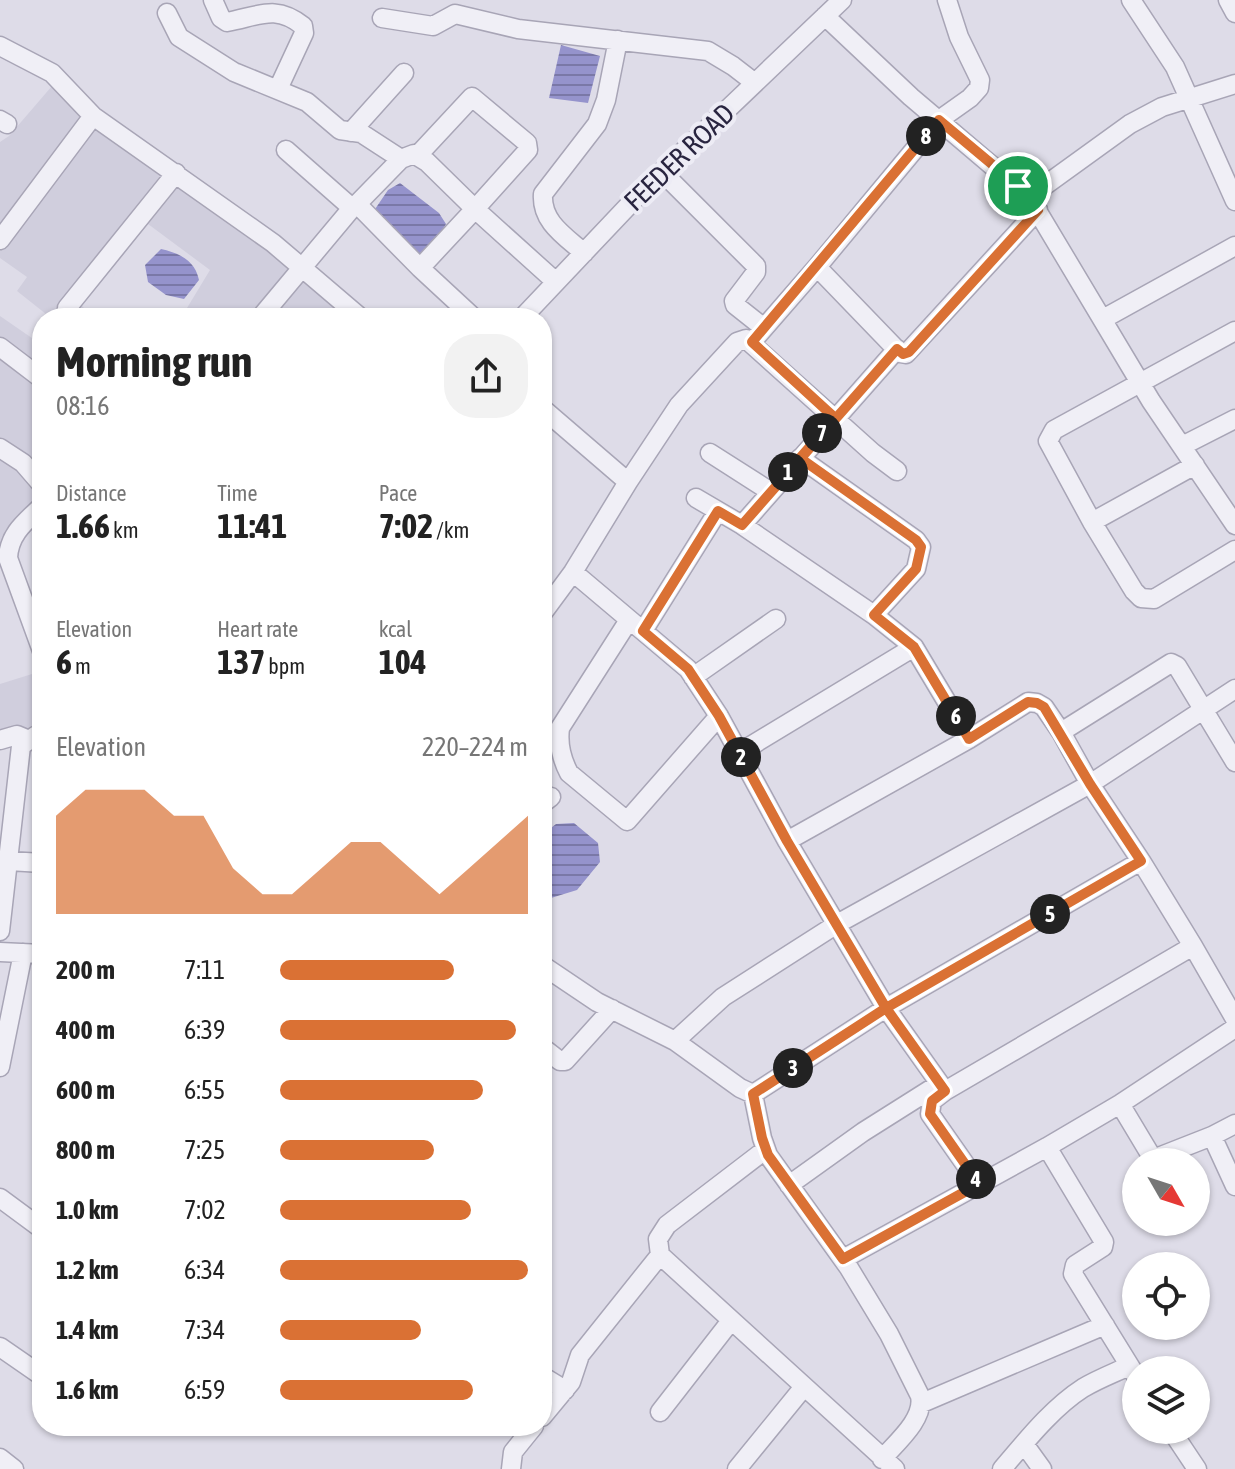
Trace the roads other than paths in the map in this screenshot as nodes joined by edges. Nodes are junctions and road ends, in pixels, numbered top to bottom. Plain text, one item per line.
1 (213, 0) edge
2 (842, 0) edge
3 (947, 0) edge
4 (1131, 0) edge
5 (1228, 0) edge
6 (167, 13) dead end
7 (1235, 13) edge
8 (825, 16) junction
9 (382, 18) dead end
10 (618, 40) junction
11 (0, 46) edge
12 (404, 73) dead end
13 (755, 83) junction
14 (1235, 84) edge
15 (278, 89) junction
16 (1189, 99) junction
17 (93, 116) junction
18 (939, 120) junction
19 (351, 132) junction
20 (286, 150) dead end
21 (410, 157) junction
22 (662, 172) junction
23 (176, 173) junction
24 (1235, 201) edge
25 (1033, 204) junction
26 (355, 206) junction
27 (475, 209) junction
28 (6, 218) edge
29 (0, 240) edge
30 (1235, 246) edge
31 (584, 253) junction
32 (817, 267) junction
33 (302, 268) junction
34 (420, 268) junction
35 (556, 282) junction
36 (67, 308) dead end
37 (268, 308) edge
38 (336, 308) edge
39 (463, 308) edge
40 (531, 308) edge
41 (1103, 319) junction
42 (1235, 331) edge
43 (758, 335) junction
44 (0, 347) edge
45 (897, 349) junction
46 (32, 371) edge
47 (1142, 384) junction
48 (552, 417) edge
49 (835, 418) junction
50 (1235, 419) edge
51 (1182, 446) junction
52 (0, 449) edge
53 (710, 453) dead end
54 (800, 458) junction
55 (1195, 465) junction
56 (897, 471) dead end
57 (32, 473) edge
58 (628, 482) junction
59 (771, 492) junction
60 (696, 498) dead end
61 (718, 511) junction
62 (32, 516) edge
63 (1232, 516) edge
64 (1092, 522) junction
65 (742, 525) junction
66 (1235, 550) edge
67 (4, 561) edge
68 (573, 572) junction
69 (552, 600) edge
70 (874, 615) junction
71 (776, 619) dead end
72 (636, 625) junction
73 (32, 627) edge
74 (914, 647) junction
75 (693, 677) junction
76 (1235, 689) edge
77 (1205, 709) junction
78 (719, 716) junction
79 (1061, 732) junction
80 (32, 737) edge
81 (32, 739) edge
82 (969, 739) junction
83 (0, 740) edge
84 (739, 753) junction
85 (1235, 762) edge
86 (1090, 784) junction
87 (787, 841) junction
88 (9, 861) junction
89 (1141, 861) junction
90 (32, 862) edge
91 (837, 924) junction
92 (0, 931) edge
93 (1193, 946) junction
94 (0, 952) edge
95 (32, 953) edge
96 (32, 956) edge
97 (552, 971) edge
98 (886, 1008) junction
99 (612, 1009) junction
100 (1235, 1019) edge
101 (1235, 1028) edge
102 (675, 1041) junction
103 (552, 1055) edge
104 (0, 1067) edge
105 (943, 1088) junction
106 (753, 1094) junction
107 (1120, 1104) junction
108 (1235, 1124) edge
109 (1212, 1136) junction
110 (1047, 1147) junction
111 (765, 1150) junction
112 (979, 1184) junction
113 (789, 1185) junction
114 (1235, 1186) edge
115 (0, 1198) edge
116 (32, 1222) edge
117 (660, 1255) junction
118 (843, 1259) junction
119 (730, 1322) junction
120 (1105, 1325) junction
121 (0, 1347) edge
122 (1124, 1356) edge
123 (32, 1369) edge
124 (1122, 1375) edge
125 (552, 1382) edge
126 (803, 1388) junction
127 (565, 1390) junction
128 (922, 1403) junction
129 (552, 1405) edge
130 (660, 1412) dead end
131 (526, 1436) edge
132 (1024, 1444) junction
133 (1180, 1444) edge
134 (0, 1458) edge
135 (888, 1464) edge
136 (14, 1469) edge
137 (511, 1469) edge
138 (737, 1469) edge
139 (1002, 1469) edge
140 (1042, 1469) edge
141 (1197, 1469) edge

1 - 15 street
2 - 8 street, FEEDER ROAD
3 - 18 street
4 - 16 street
5 - 7 street
6 - 15 street
8 - 13 street, FEEDER ROAD
8 - 18 street
9 - 10 street
10 - 13 street
10 - 31 street
11 - 17 street
12 - 19 street
13 - 22 street, FEEDER ROAD
14 - 16 street
15 - 19 street
16 - 24 street
16 - 25 street
17 - 23 street
17 - 28 street
18 - 25 street
18 - 32 street
19 - 21 street
20 - 26 street
21 - 26 street
21 - 27 street
21 - 27 street
22 - 31 street, FEEDER ROAD
22 - 43 street
23 - 33 street
23 - 36 street
25 - 41 street
25 - 45 street
26 - 33 street
26 - 34 street
27 - 34 street
27 - 35 street
28 - 29 street
30 - 41 street
31 - 35 street, FEEDER ROAD
32 - 43 street
32 - 45 street
33 - 37 street
33 - 38 street
34 - 39 street
35 - 40 street, FEEDER ROAD
41 - 47 street
42 - 47 street
43 - 49 street
43 - 58 street
44 - 46 street
45 - 49 street
47 - 51 street
47 - 64 street
48 - 58 street
49 - 54 street
49 - 56 street
50 - 51 street
51 - 55 street
52 - 57 street
53 - 59 street
54 - 59 street
54 - 70 street
55 - 63 street
55 - 64 street
58 - 68 street
59 - 65 street
60 - 61 street
61 - 65 street
61 - 72 street
62 - 67 street
64 - 66 street
65 - 70 street
67 - 73 street
68 - 69 street
68 - 72 street
70 - 74 street
71 - 75 street
72 - 75 street
72 - 78 street
74 - 82 street
74 - 84 street
75 - 78 street
76 - 77 street
77 - 79 street
77 - 85 street
77 - 86 street
78 - 84 street
79 - 82 street
79 - 86 street
80 - 83 street
81 - 88 street
82 - 87 street
84 - 87 street
86 - 89 street
86 - 91 street
87 - 91 street
88 - 90 street
88 - 92 street
89 - 93 street
89 - 98 street
91 - 98 street
91 - 102 street
93 - 100 street
93 - 105 street
94 - 95 street
96 - 104 street
97 - 99 street
98 - 105 street
98 - 106 street
99 - 102 street
99 - 103 street
101 - 107 street
102 - 106 street
105 - 112 street
105 - 113 street
106 - 111 street
107 - 109 street
107 - 110 street
108 - 109 street
109 - 114 street
110 - 112 street
110 - 120 street
111 - 113 street
111 - 117 street
112 - 118 street
113 - 118 street
115 - 116 street
117 - 119 street
117 - 127 street
118 - 128 street
119 - 126 street
119 - 130 street
120 - 122 street
120 - 128 street
121 - 123 street
124 - 132 street
125 - 127 street
126 - 135 street
126 - 138 street
127 - 129 street
128 - 135 street
131 - 137 street
132 - 139 street
132 - 140 street
133 - 141 street
134 - 136 street

